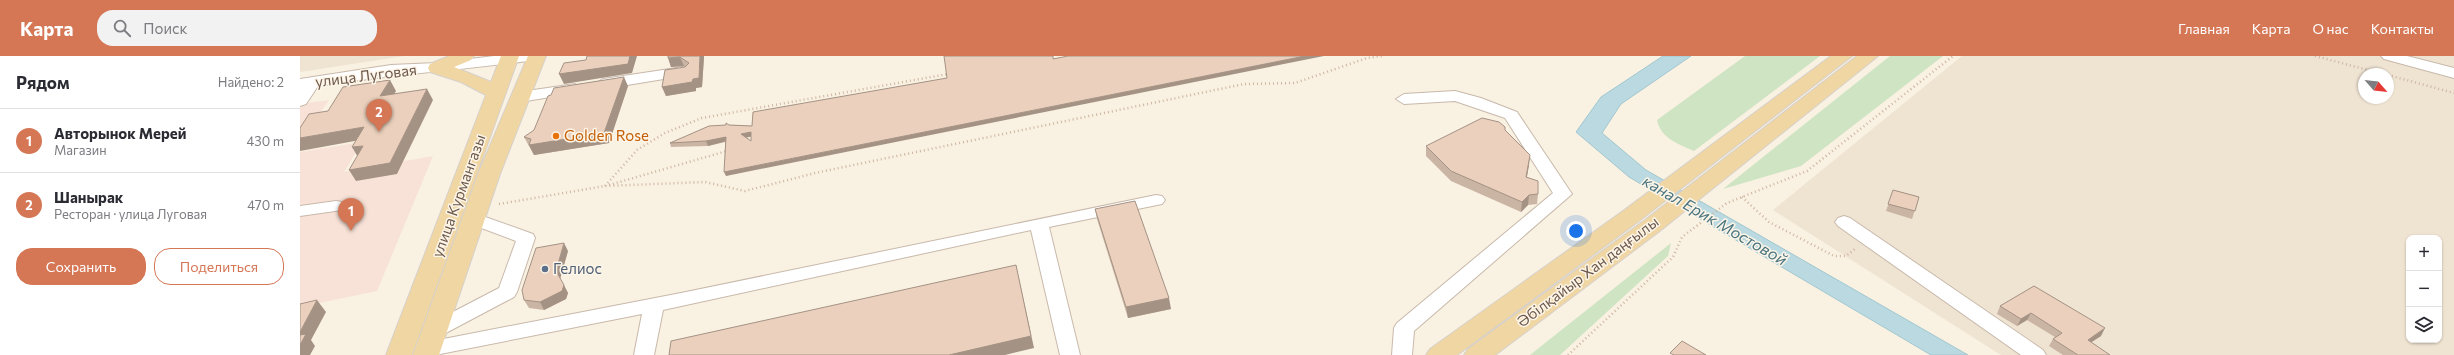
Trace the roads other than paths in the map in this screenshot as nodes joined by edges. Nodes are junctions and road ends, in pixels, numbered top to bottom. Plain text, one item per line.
1 (398, 56) edge
2 (465, 56) edge
3 (537, 56) edge
4 (1843, 56) edge
5 (1869, 56) edge
6 (2389, 56) edge
7 (516, 57) edge
8 (437, 68) junction
9 (391, 70) junction
10 (683, 72) edge
11 (2454, 73) edge
12 (306, 83) edge
13 (497, 93) junction
14 (520, 97) junction
15 (1404, 99) dead end
16 (300, 101) edge
17 (505, 136) junction
18 (480, 140) junction
19 (1156, 200) dead end
20 (336, 206) dead end
21 (300, 212) edge
22 (474, 218) junction
23 (1642, 220) junction
24 (1844, 222) dead end
25 (1039, 223) junction
26 (447, 230) junction
27 (654, 306) junction
28 (430, 345) edge
29 (402, 348) edge
30 (644, 355) edge
31 (1070, 355) edge
32 (1402, 355) edge
33 (1439, 355) edge
34 (1477, 355) edge
35 (2036, 355) edge

1 - 9 street
2 - 8 main road
3 - 14 main road, улица Курмангазы
4 - 23 main road, Әбілқайыр Хан даңғылы
5 - 23 main road, Әбілқайыр Хан даңғылы
6 - 11 street
7 - 8 street, улица Луговая
7 - 13 main road, улица Курмангазы
8 - 9 street, улица Луговая
8 - 13 main road
9 - 12 street, улица Луговая
10 - 14 street
12 - 16 street
13 - 18 main road, улица Курмангазы
14 - 17 main road, улица Курмангазы
15 - 32 street
17 - 18 main road
17 - 22 main road, улица Курмангазы
18 - 26 main road, улица Курмангазы
19 - 25 street
20 - 21 street
22 - 26 main road
22 - 28 main road, улица Курмангазы
22 - 28 street
23 - 33 main road, Әбілқайыр Хан даңғылы
23 - 34 main road, Әбілқайыр Хан даңғылы
24 - 35 street
25 - 27 street
25 - 31 street
26 - 29 main road, улица Курмангазы
27 - 28 street
27 - 30 street
28 - 29 main road

